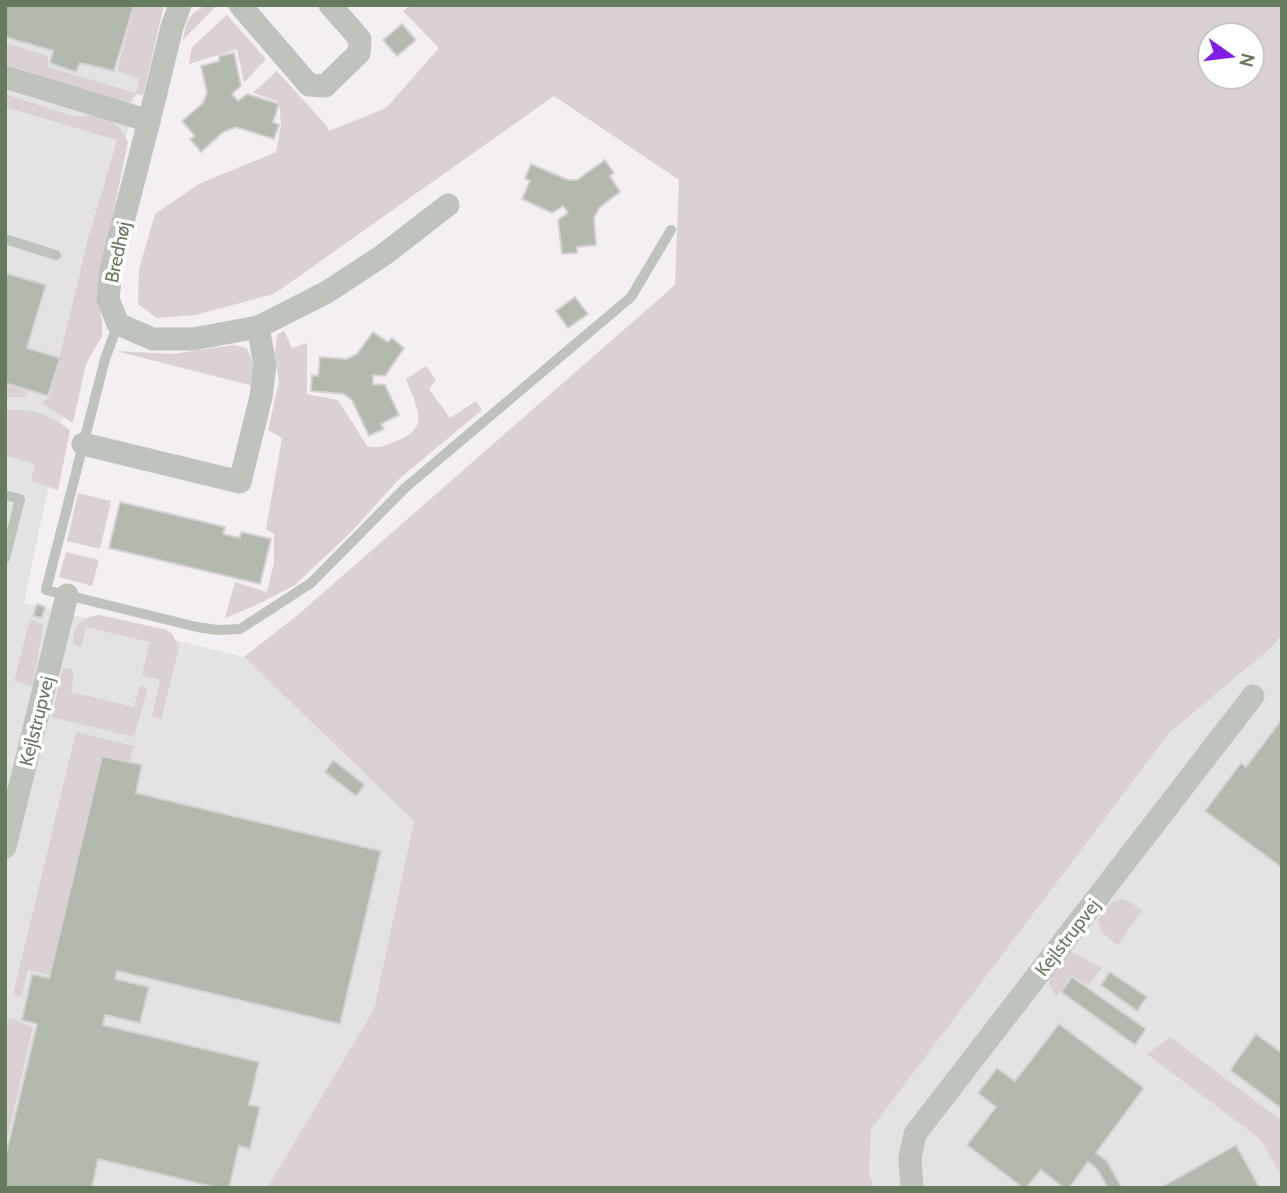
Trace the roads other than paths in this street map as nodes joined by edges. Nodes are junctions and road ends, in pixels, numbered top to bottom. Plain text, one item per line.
1 (180, 5) edge
2 (240, 5) edge
3 (330, 5) edge
4 (5, 77) edge
5 (149, 121) junction
6 (449, 205) dead end
7 (671, 230) dead end
8 (5, 239) edge
9 (55, 255) dead end
10 (118, 324) junction
11 (258, 327) junction
12 (83, 444) junction
13 (5, 495) edge
14 (5, 558) edge
15 (67, 596) junction
16 (1253, 696) dead end
17 (5, 847) edge
18 (912, 1188) edge

1 - 5 street, Bredhøj
2 - 3 street
4 - 5 street
5 - 10 street, Bredhøj
6 - 11 street
7 - 15 lane
8 - 9 lane
10 - 11 street
10 - 12 lane
11 - 12 street
12 - 15 lane
13 - 14 lane
15 - 17 street, Kejlstrupvej
16 - 18 street, Kejlstrupvej

